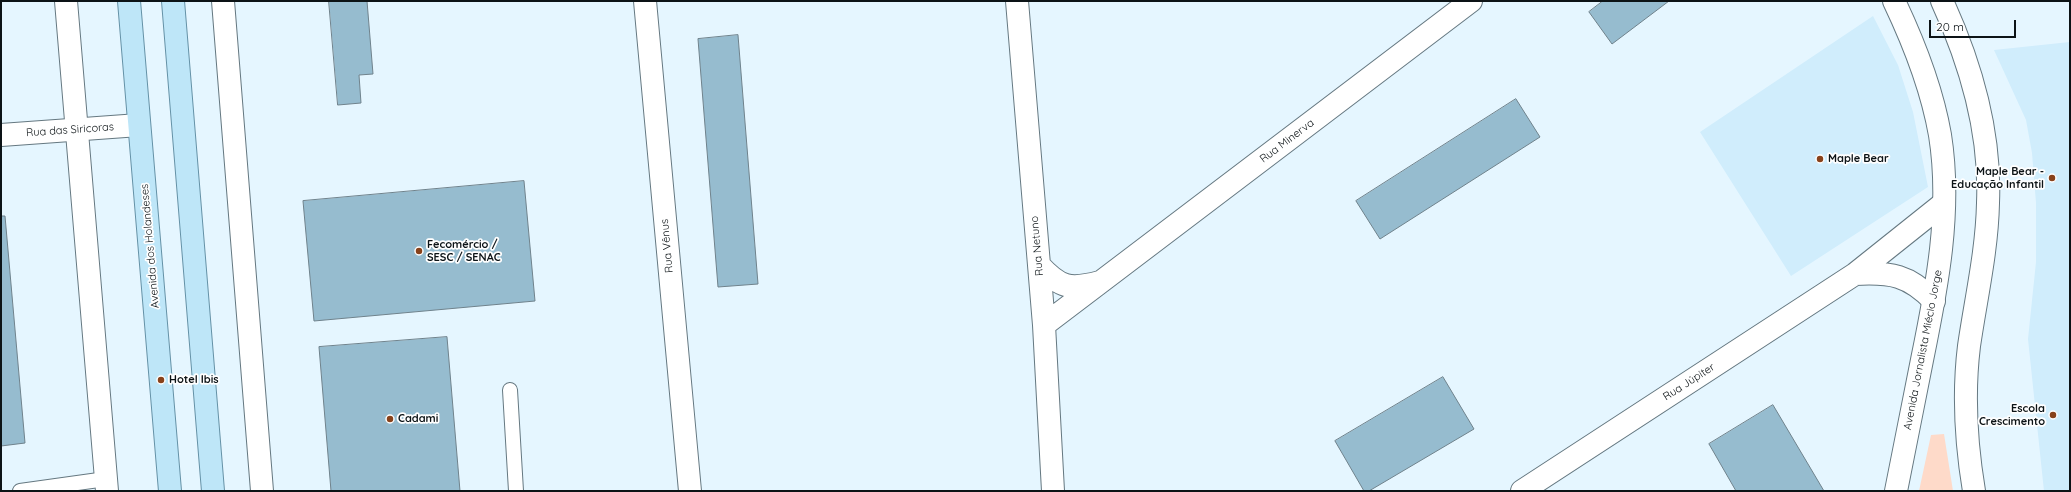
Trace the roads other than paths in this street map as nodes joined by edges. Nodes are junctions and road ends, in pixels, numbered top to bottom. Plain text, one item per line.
1 (66, 1) edge
2 (129, 1) edge
3 (173, 1) edge
4 (223, 1) edge
5 (644, 1) edge
6 (1018, 1) edge
7 (1471, 1) edge
8 (1894, 1) edge
9 (1942, 1) edge
10 (139, 125) junction
11 (77, 129) junction
12 (1, 135) edge
13 (1944, 204) junction
14 (1039, 265) junction
15 (1855, 274) junction
16 (1103, 281) junction
17 (1934, 302) junction
18 (1044, 325) junction
19 (510, 390) dead end
20 (106, 485) edge
21 (20, 491) edge
22 (170, 491) edge
23 (213, 491) edge
24 (262, 491) edge
25 (516, 491) edge
26 (690, 491) edge
27 (1053, 491) edge
28 (1522, 491) edge
29 (1896, 491) edge
30 (1974, 491) edge

1 - 11 street
2 - 10 main road, Avenida dos Holandeses
3 - 23 main road
4 - 24 street
5 - 26 street, Rua Vênus
6 - 14 street, Rua Netuno
7 - 16 street, Rua Minerva
8 - 13 street, Avenida Jornalista Miécio Jorge
9 - 30 street
10 - 11 street, Rua das Siricoras
10 - 22 main road, Avenida dos Holandeses
11 - 12 street, Rua das Siricoras
11 - 20 street
13 - 15 street, Rua Júpiter
13 - 17 street, Avenida Jornalista Miécio Jorge
14 - 16 street, Rua Minerva
14 - 18 street, Rua Netuno
15 - 17 street, Rua Júpiter
15 - 28 street, Rua Júpiter
16 - 18 street, Rua Minerva
17 - 29 street, Avenida Jornalista Miécio Jorge
18 - 27 street, Rua Netuno
19 - 25 lane
20 - 21 lane

